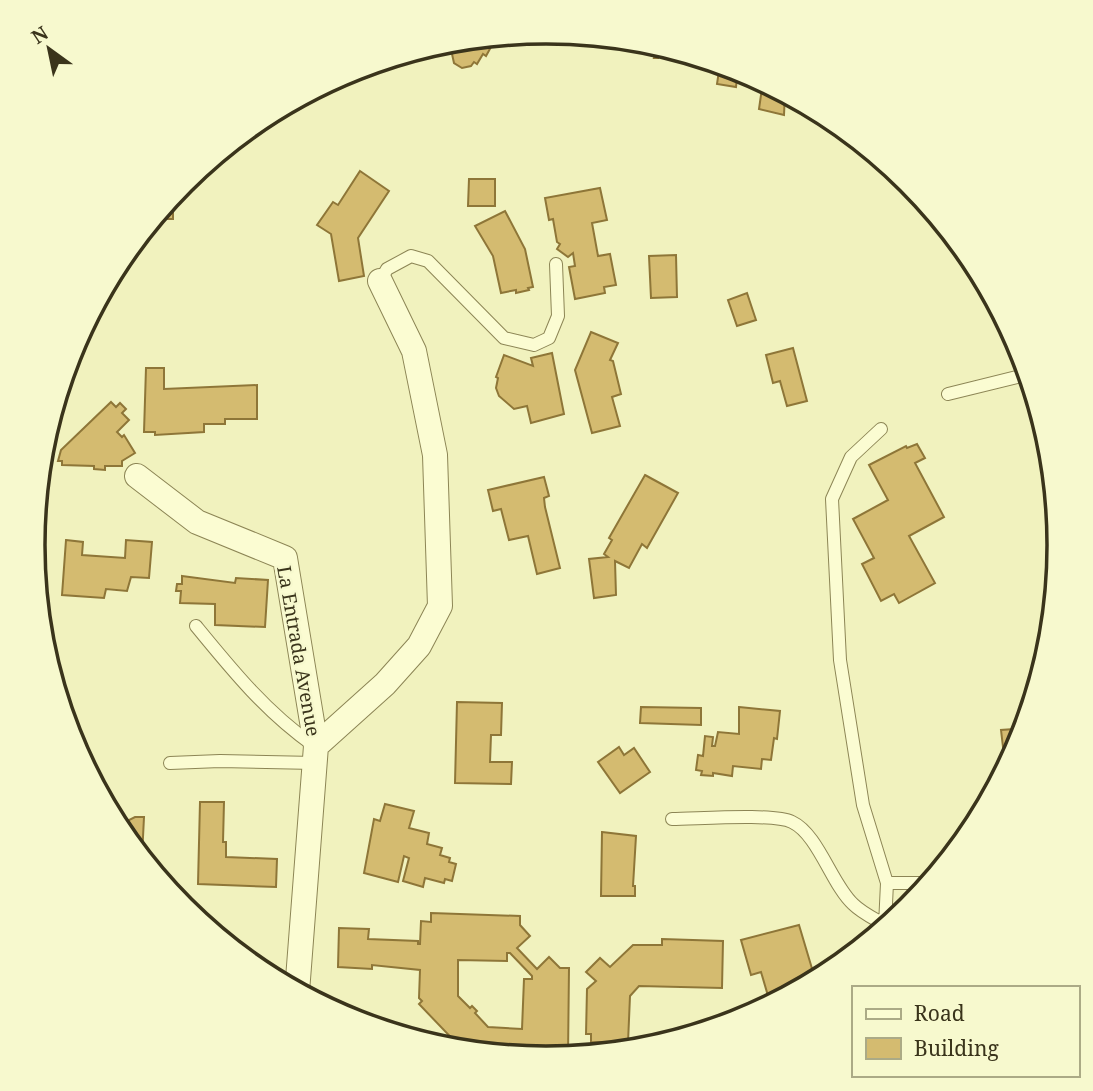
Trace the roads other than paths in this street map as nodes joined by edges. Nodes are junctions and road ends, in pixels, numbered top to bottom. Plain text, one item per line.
1 (555, 264) dead end
2 (380, 281) joint
3 (1019, 376) edge
4 (948, 394) dead end
5 (881, 429) dead end
6 (137, 475) dead end
7 (196, 626) dead end
8 (315, 755) junction
9 (170, 763) dead end
10 (672, 819) dead end
11 (887, 883) junction
12 (917, 883) edge
13 (886, 914) edge
14 (878, 922) edge
15 (298, 981) edge

1 - 2 lane
2 - 8 street, La Entrada Avenue
3 - 4 lane
5 - 11 lane
6 - 8 street, La Entrada Avenue
7 - 8 lane
8 - 9 lane
8 - 15 street, La Entrada Avenue
10 - 14 lane
11 - 12 lane
11 - 13 lane

